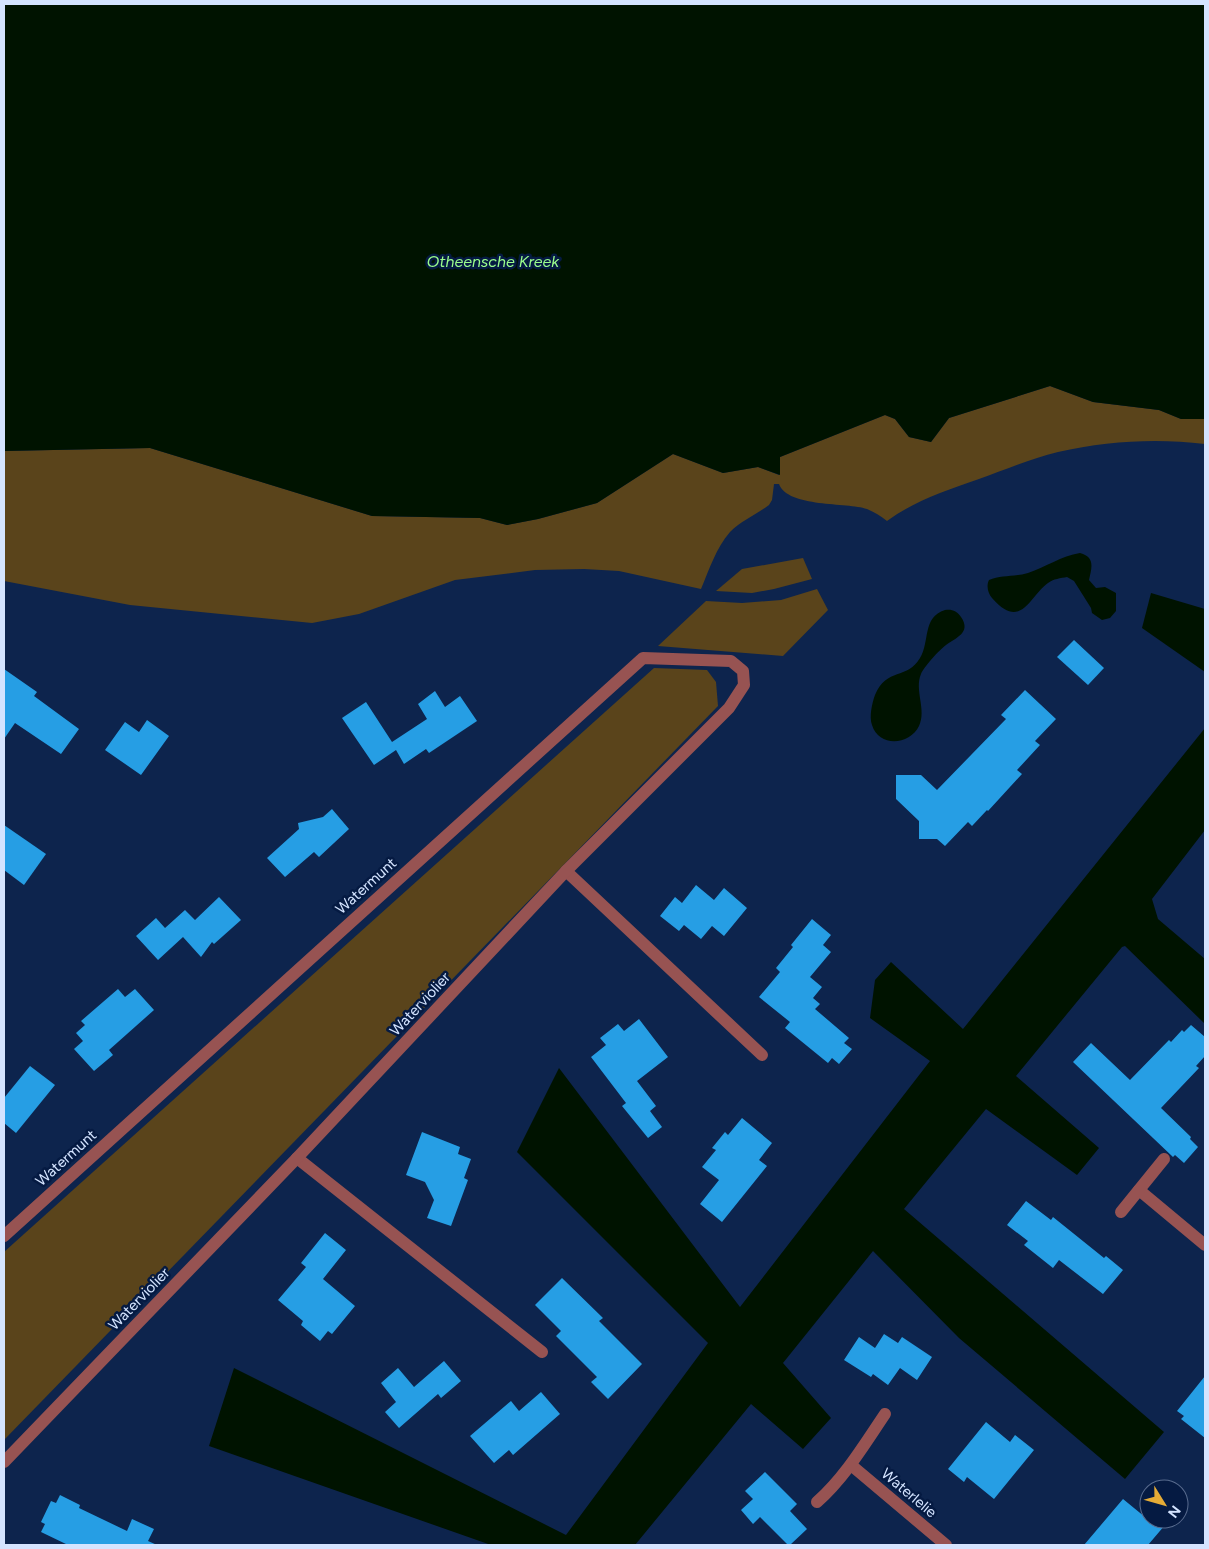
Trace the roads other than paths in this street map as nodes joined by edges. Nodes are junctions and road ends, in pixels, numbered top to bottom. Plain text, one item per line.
1 (729, 708) joint
2 (566, 871) junction
3 (762, 1055) dead end
4 (297, 1158) junction
5 (1164, 1159) dead end
6 (1139, 1190) junction
7 (1121, 1212) dead end
8 (4, 1236) edge
9 (1205, 1245) edge
10 (542, 1352) dead end
11 (885, 1414) dead end
12 (4, 1462) edge
13 (850, 1465) junction
14 (817, 1502) dead end
15 (946, 1545) edge

1 - 2 street, Waterviolier
1 - 8 street, Watermunt
2 - 3 street
2 - 4 street, Waterviolier
4 - 10 street
4 - 12 street, Waterviolier
5 - 6 street
6 - 7 street
6 - 9 street
11 - 13 street
13 - 14 street
13 - 15 street, Waterlelie

